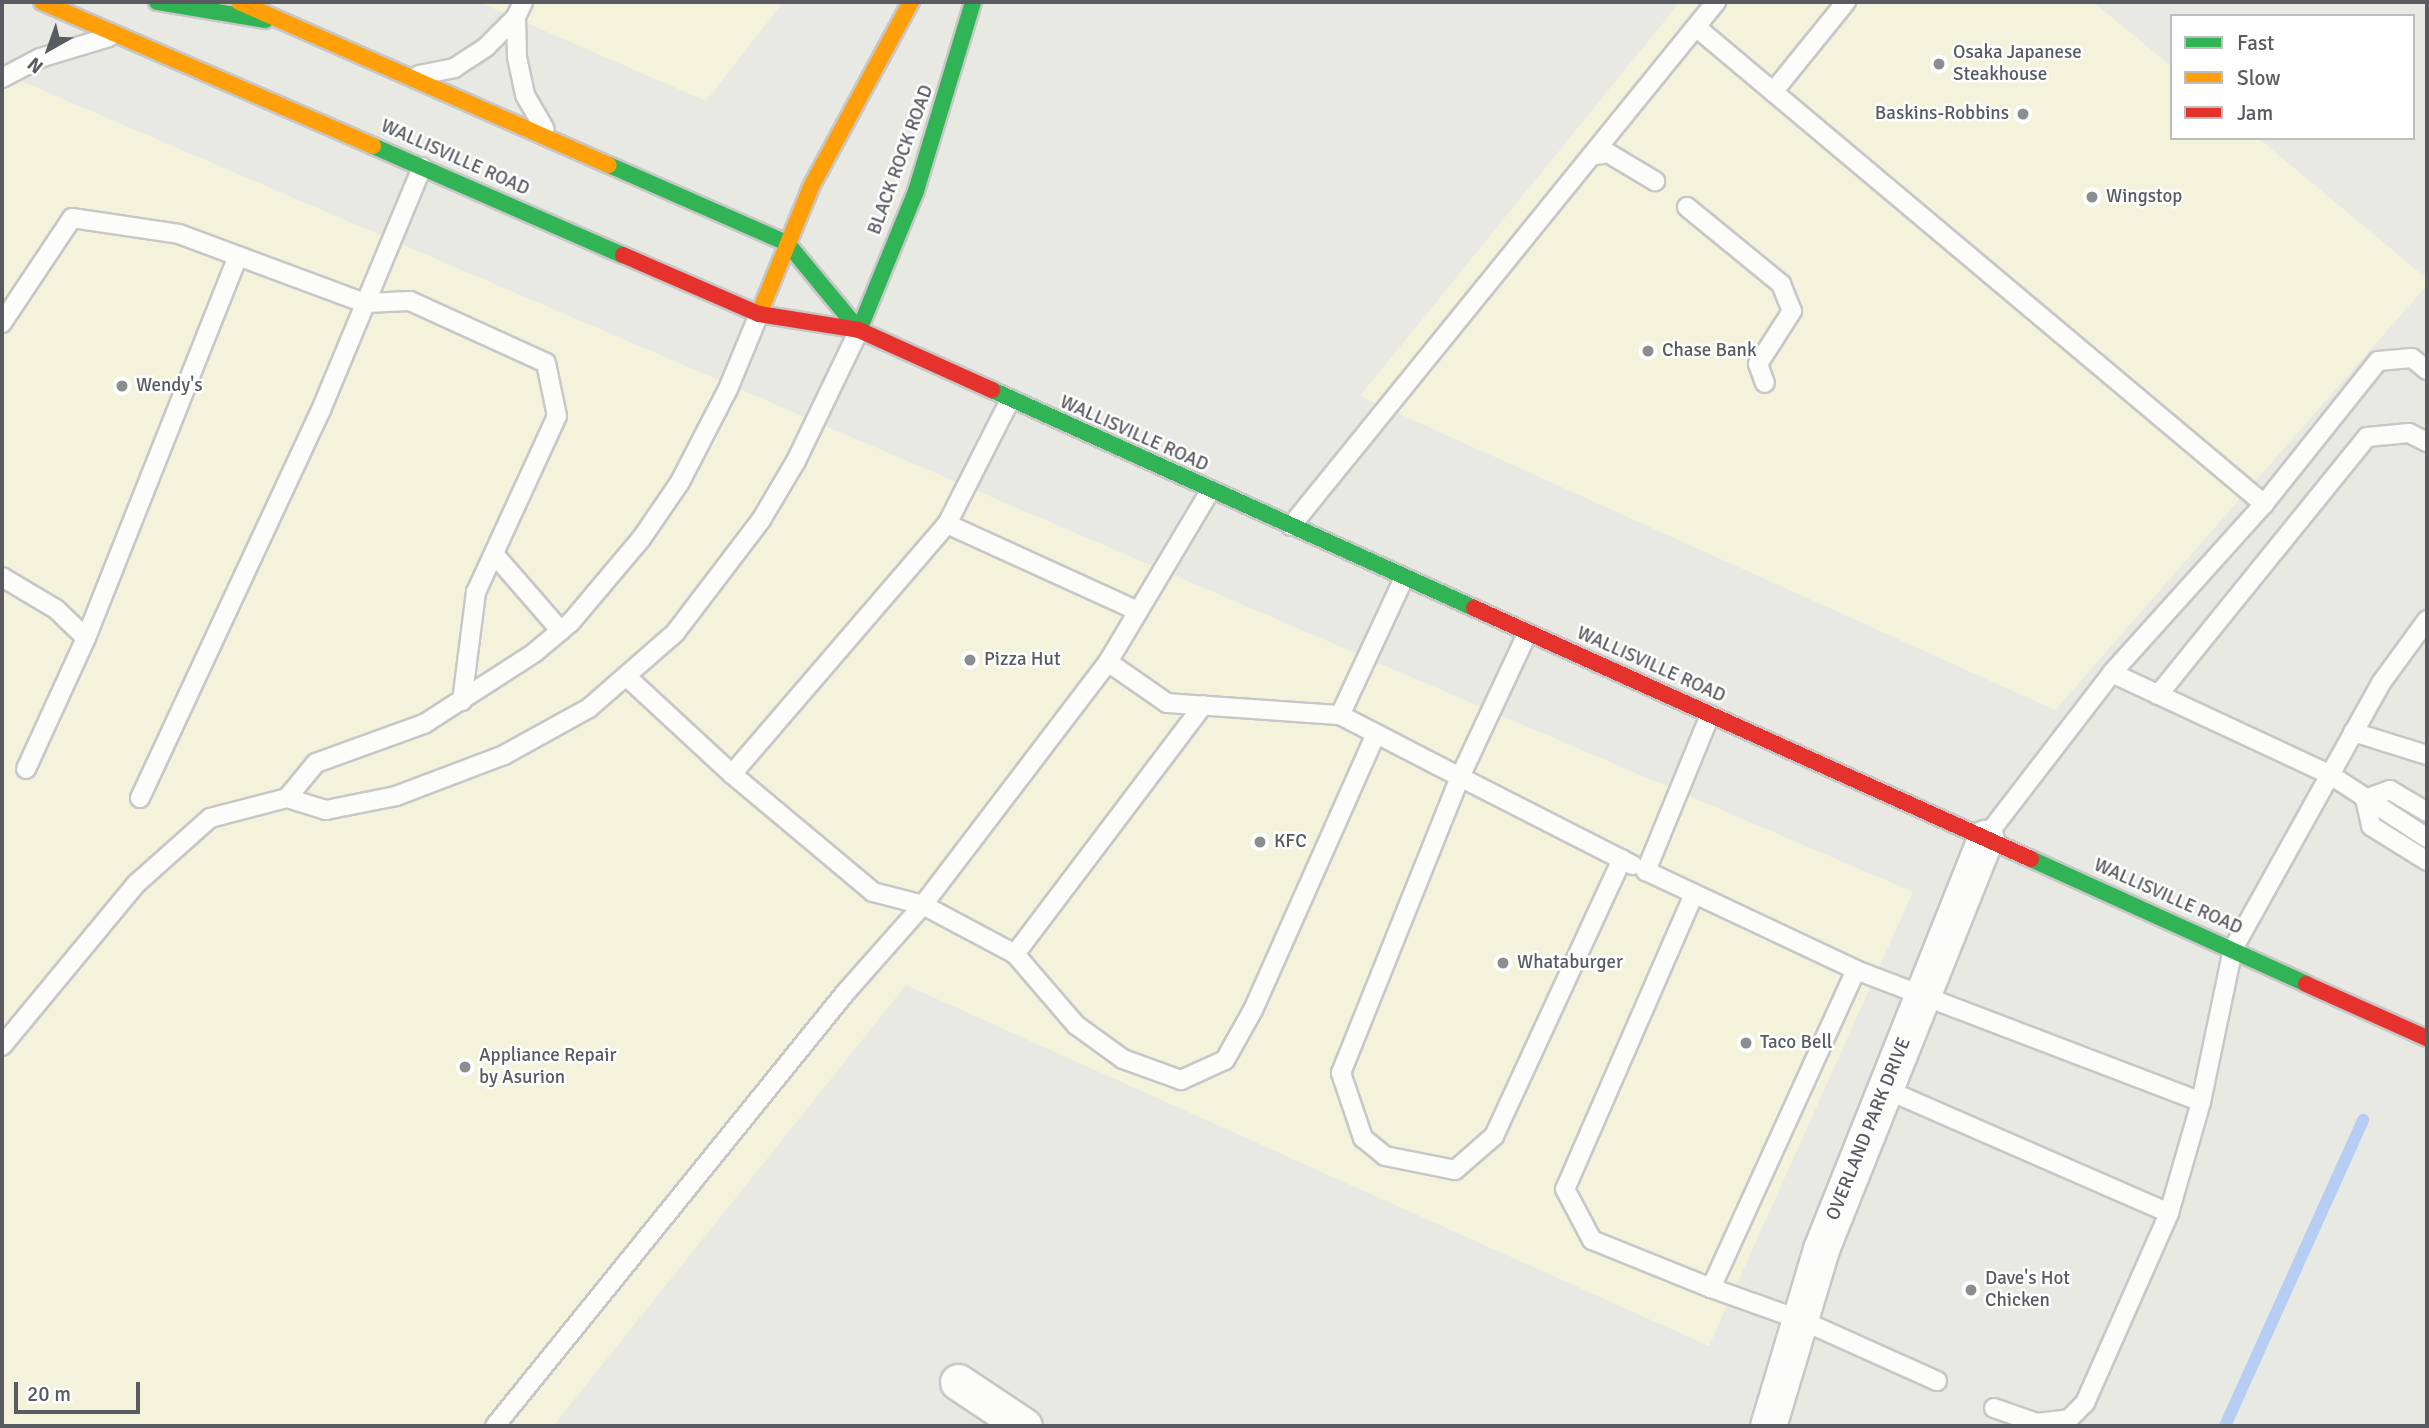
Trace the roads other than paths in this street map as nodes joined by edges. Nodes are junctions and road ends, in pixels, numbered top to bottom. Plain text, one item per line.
1 (42, 2) edge
2 (157, 2) edge
3 (239, 2) edge
4 (911, 2) edge
5 (973, 2) edge
6 (1716, 2) edge
7 (1846, 2) edge
8 (520, 9) edge
9 (288, 24) junction
10 (1696, 27) junction
11 (120, 34) junction
12 (411, 77) junction
13 (2, 78) edge
14 (1773, 92) junction
15 (551, 139) junction
16 (1591, 156) junction
17 (422, 167) junction
18 (1655, 181) dead end
19 (1687, 207) dead end
20 (787, 243) junction
21 (238, 256) junction
22 (365, 303) junction
23 (760, 314) junction
24 (2, 323) edge
25 (859, 330) junction
26 (2427, 370) edge
27 (1765, 383) dead end
28 (1010, 400) junction
29 (2427, 442) edge
30 (1210, 491) junction
31 (2264, 504) junction
32 (947, 524) junction
33 (1290, 527) junction
34 (494, 554) junction
35 (2, 577) edge
36 (1404, 579) junction
37 (1138, 611) junction
38 (2427, 620) edge
39 (561, 631) junction
40 (1527, 634) junction
41 (86, 638) junction
42 (1108, 662) junction
43 (2112, 673) junction
44 (626, 676) junction
45 (2158, 695) junction
46 (462, 701) junction
47 (1203, 705) junction
48 (1710, 715) junction
49 (1340, 716) junction
50 (2353, 732) junction
51 (1376, 734) junction
52 (2427, 755) edge
53 (26, 769) dead end
54 (732, 774) junction
55 (2329, 774) junction
56 (1460, 777) junction
57 (140, 798) dead end
58 (287, 798) junction
59 (2365, 799) junction
60 (2427, 812) edge
61 (1985, 838) junction
62 (2427, 838) edge
63 (1622, 859) junction
64 (2427, 860) edge
65 (1646, 871) junction
66 (1694, 894) junction
67 (923, 905) junction
68 (2233, 949) junction
69 (1015, 954) junction
70 (1856, 970) junction
71 (1923, 993) junction
72 (2427, 1038) edge
73 (2, 1046) edge
74 (1885, 1089) junction
75 (2201, 1102) junction
76 (2169, 1213) junction
77 (1711, 1288) junction
78 (1801, 1320) junction
79 (1937, 1381) dead end
80 (958, 1382) dead end
81 (1994, 1408) dead end
82 (495, 1426) edge
83 (1024, 1426) edge
84 (1768, 1426) edge

1 - 11 main road, WALLISVILLE ROAD
2 - 9 main road
3 - 9 main road, WALLISVILLE ROAD
4 - 20 main road
5 - 25 main road, BLACK ROCK ROAD
6 - 10 lane
7 - 14 lane
8 - 12 lane
8 - 15 lane
9 - 12 main road, WALLISVILLE ROAD
10 - 14 lane
10 - 16 lane
11 - 13 lane
11 - 17 main road, WALLISVILLE ROAD
12 - 15 main road, WALLISVILLE ROAD
14 - 31 lane
15 - 20 main road, WALLISVILLE ROAD
16 - 18 lane
16 - 33 lane
17 - 22 lane
17 - 23 main road, WALLISVILLE ROAD
19 - 27 lane
20 - 23 main road
20 - 25 main road, WALLISVILLE ROAD
21 - 22 lane
21 - 24 lane
21 - 41 lane
22 - 34 lane
22 - 57 lane
23 - 25 main road, WALLISVILLE ROAD
23 - 39 lane
25 - 28 main road, WALLISVILLE ROAD
25 - 44 lane
26 - 31 lane
28 - 30 main road, WALLISVILLE ROAD
28 - 32 lane
29 - 45 lane
30 - 33 main road, WALLISVILLE ROAD
30 - 37 lane
31 - 43 lane
32 - 37 lane
32 - 54 lane
33 - 36 main road, WALLISVILLE ROAD
34 - 39 lane
34 - 46 lane
35 - 41 lane
36 - 40 main road, WALLISVILLE ROAD
36 - 49 lane
37 - 42 lane
38 - 50 lane
39 - 46 lane
40 - 48 main road, WALLISVILLE ROAD
40 - 56 lane
41 - 53 lane
42 - 47 lane
42 - 67 lane
43 - 45 lane
43 - 61 lane
44 - 54 lane
44 - 58 lane
45 - 55 lane
46 - 58 lane
47 - 49 lane
47 - 69 lane
48 - 61 main road, WALLISVILLE ROAD
48 - 65 lane
49 - 51 lane
50 - 52 lane
50 - 55 lane
51 - 56 lane
51 - 69 lane
54 - 67 lane
55 - 59 lane
55 - 68 lane
56 - 63 lane
56 - 63 lane
58 - 73 lane
59 - 60 lane
59 - 62 lane
59 - 64 lane
61 - 68 main road, WALLISVILLE ROAD
61 - 71 street, OVERLAND PARK DRIVE
63 - 65 lane
65 - 66 lane
66 - 70 lane
66 - 77 lane
67 - 69 lane
67 - 82 lane
68 - 72 main road, WALLISVILLE ROAD
68 - 75 lane
70 - 71 lane
70 - 77 lane
71 - 74 street, OVERLAND PARK DRIVE
71 - 75 lane
74 - 76 lane
74 - 78 street, OVERLAND PARK DRIVE
75 - 76 lane
76 - 81 lane
77 - 78 lane
78 - 79 lane
78 - 84 street, OVERLAND PARK DRIVE
80 - 83 street

